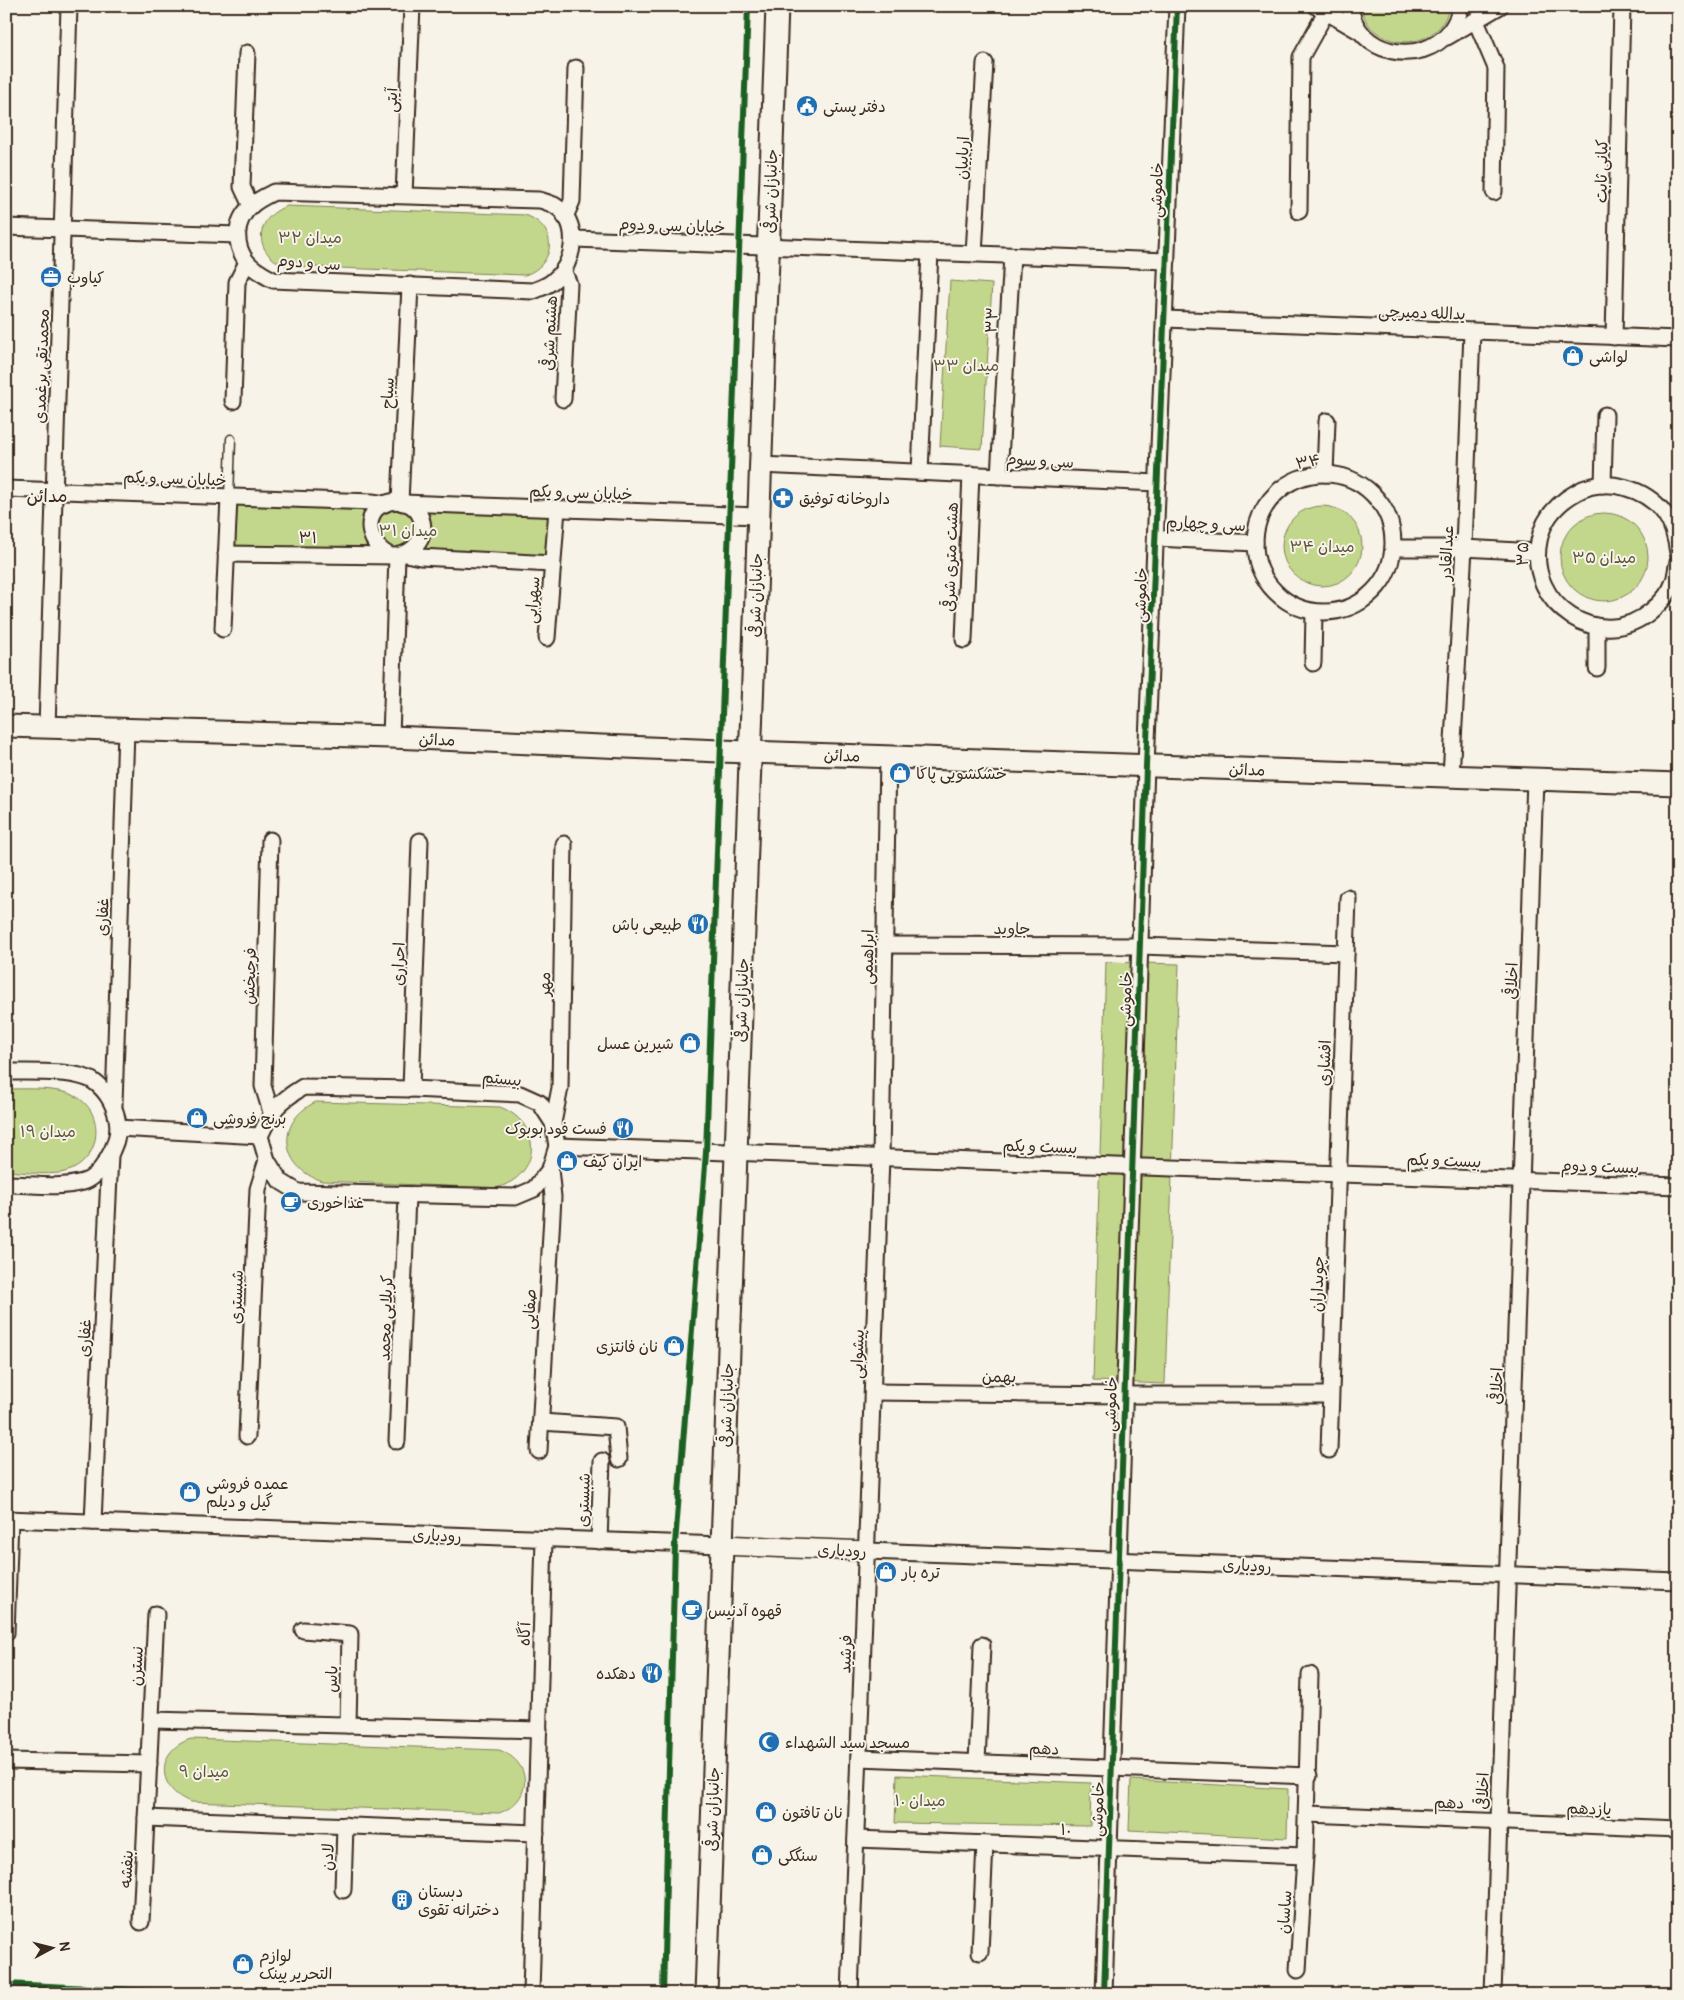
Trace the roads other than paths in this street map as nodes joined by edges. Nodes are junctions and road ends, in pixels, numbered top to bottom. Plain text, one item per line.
1 (70, 6) edge
2 (412, 6) edge
3 (777, 6) edge
4 (1177, 6) edge
5 (1350, 6) edge
6 (1460, 6) edge
7 (1500, 6) edge
8 (1622, 6) edge
9 (1321, 9) edge
10 (1476, 21) junction
11 (1359, 31) junction
12 (1444, 38) junction
13 (247, 53) dead end
14 (984, 63) dead end
15 (576, 68) dead end
16 (1494, 192) dead end
17 (404, 196) junction
18 (250, 206) junction
19 (1299, 211) dead end
20 (565, 217) junction
21 (6, 227) edge
22 (62, 230) junction
23 (237, 235) junction
24 (574, 239) junction
25 (768, 247) junction
26 (930, 252) junction
27 (974, 254) junction
28 (1012, 256) junction
29 (1167, 261) junction
30 (247, 262) junction
31 (564, 270) junction
32 (410, 285) junction
33 (1164, 319) junction
34 (1472, 331) junction
35 (1614, 337) junction
36 (1678, 339) edge
37 (562, 399) dead end
38 (233, 401) dead end
39 (1605, 415) dead end
40 (1327, 421) dead end
41 (231, 439) dead end
42 (760, 465) junction
43 (920, 472) junction
44 (970, 474) junction
45 (1325, 474) junction
46 (999, 476) junction
47 (1158, 483) junction
48 (1603, 485) junction
49 (6, 489) edge
50 (54, 491) junction
51 (228, 498) junction
52 (396, 503) junction
53 (557, 509) junction
54 (758, 516) junction
55 (1156, 538) junction
56 (1255, 543) junction
57 (1393, 548) junction
58 (1464, 548) junction
59 (1536, 552) junction
60 (1678, 553) edge
61 (226, 554) junction
62 (397, 555) junction
63 (1678, 562) edge
64 (552, 564) junction
65 (1314, 612) junction
66 (1597, 626) junction
67 (223, 629) dead end
68 (547, 638) dead end
69 (964, 640) dead end
70 (1313, 663) dead end
71 (1597, 668) dead end
72 (6, 726) edge
73 (47, 728) junction
74 (126, 730) junction
75 (391, 737) junction
76 (750, 752) junction
77 (888, 757) junction
78 (1146, 766) junction
79 (1450, 776) junction
80 (1535, 779) junction
81 (1678, 784) edge
82 (270, 840) dead end
83 (420, 841) dead end
84 (564, 844) dead end
85 (1348, 898) dead end
86 (884, 945) junction
87 (1140, 946) junction
88 (1346, 953) junction
89 (6, 1072) edge
90 (411, 1089) junction
91 (114, 1105) junction
92 (271, 1112) junction
93 (552, 1123) junction
94 (118, 1128) junction
95 (260, 1136) junction
96 (557, 1146) junction
97 (735, 1152) junction
98 (110, 1155) junction
99 (881, 1158) junction
100 (267, 1160) junction
101 (1133, 1167) junction
102 (550, 1169) junction
103 (1338, 1174) junction
104 (1521, 1180) junction
105 (6, 1184) edge
106 (1678, 1186) edge
107 (407, 1196) junction
108 (873, 1392) junction
109 (1330, 1395) junction
110 (1124, 1396) junction
111 (540, 1422) junction
112 (247, 1436) dead end
113 (397, 1441) dead end
114 (1328, 1450) dead end
115 (539, 1451) dead end
116 (619, 1459) dead end
117 (602, 1461) dead end
118 (8, 1519) edge
119 (93, 1522) junction
120 (544, 1539) junction
121 (599, 1541) junction
122 (721, 1546) junction
123 (867, 1551) junction
124 (1119, 1560) junction
125 (1507, 1574) junction
126 (1678, 1581) edge
127 (156, 1614) dead end
128 (303, 1630) dead end
129 (6, 1633) edge
130 (982, 1645) dead end
131 (1310, 1675) dead end
132 (151, 1720) junction
133 (348, 1725) junction
134 (539, 1730) junction
135 (859, 1758) junction
136 (6, 1761) edge
137 (977, 1762) junction
138 (149, 1764) junction
139 (1112, 1768) junction
140 (1308, 1776) junction
141 (1307, 1814) junction
142 (146, 1818) junction
143 (1499, 1821) junction
144 (345, 1825) junction
145 (1678, 1829) edge
146 (536, 1833) junction
147 (856, 1838) junction
148 (985, 1844) junction
149 (1110, 1848) junction
150 (1306, 1856) junction
151 (343, 1890) dead end
152 (141, 1922) dead end
153 (980, 1952) dead end
154 (1298, 1970) dead end
155 (531, 1994) edge
156 (706, 1994) edge
157 (850, 1994) edge
158 (1104, 1994) edge
159 (1493, 1994) edge

1 - 22 street, محمدتقی برغمدی
2 - 17 street, آیتی
3 - 25 main road, جانبازان شرقی
4 - 29 street, خاموشی
5 - 11 street
6 - 12 street
7 - 10 street
8 - 35 street, کیانی ثابت
9 - 11 street
9 - 19 street
10 - 12 street
10 - 16 street
11 - 12 street
13 - 18 street
14 - 27 street, اربابیان
15 - 20 street
17 - 18 street
17 - 20 street
18 - 23 street
20 - 24 street
21 - 22 street
22 - 23 street
22 - 50 street, محمدتقی برغمدی
23 - 30 street
24 - 25 street, خیابان سی و دوم
24 - 31 street
25 - 26 street
25 - 42 main road, جانبازان شرقی
26 - 27 street
26 - 43 street
27 - 28 street
28 - 29 street
28 - 46 street, ۳۳
29 - 33 street, خاموشی
30 - 32 street, سی و دوم
30 - 38 street
31 - 32 street, سی و دوم
31 - 37 street, هشتم شرقی
32 - 52 street, سیاح
33 - 34 street, یدالله دمیرچی
33 - 47 street, خاموشی
34 - 35 street, یدالله دمیرچی
34 - 58 street, عبدالقادر
35 - 36 street, یدالله دمیرچی
39 - 48 street
40 - 45 street
41 - 51 lane
42 - 43 street, سی و سوم
42 - 54 main road, جانبازان شرقی
43 - 44 street, سی و سوم
44 - 46 street, سی و سوم
44 - 69 street, هشت متری شرقی
45 - 56 street, ۳۴
45 - 57 street, ۳۴
46 - 47 street, سی و سوم
47 - 55 street, خاموشی
48 - 59 street, ۳۵
48 - 60 street, ۳۵
49 - 50 street, خیابان سی و یکم
50 - 51 street, خیابان سی و یکم
50 - 73 street, محمدتقی برغمدی
51 - 52 street, خیابان سی و یکم
51 - 61 street
52 - 53 street, خیابان سی و یکم
52 - 62 street
52 - 62 street
53 - 54 street, خیابان سی و یکم
53 - 64 street
54 - 76 main road, جانبازان شرقی
55 - 56 street, سی و چهارم
55 - 78 street, خاموشی
56 - 65 street, ۳۴
57 - 58 street
57 - 65 street, ۳۴
58 - 59 street
58 - 79 street, عبدالقادر
59 - 66 street, ۳۵
61 - 62 street, ۳۱
61 - 67 street
62 - 64 street, ۳۱
62 - 75 street
63 - 66 street, ۳۵
64 - 68 street, سهرابی
65 - 70 street
66 - 71 street
72 - 73 main road, مدائن
73 - 74 main road, مدائن
74 - 75 main road, مدائن
74 - 91 street, غفاری
75 - 76 main road, مدائن
76 - 77 main road, مدائن
76 - 97 main road, جانبازان شرقی
77 - 78 main road, مدائن
77 - 86 street, ابراهیمی
78 - 79 main road, مدائن
78 - 87 street, خاموشی
79 - 80 main road, مدائن
80 - 81 main road, مدائن
80 - 104 street, اخلاقی
82 - 92 street, فرحبخش
83 - 90 street, احراری
84 - 93 street, مهر
85 - 88 street, افشاری
86 - 87 street, جاوید
86 - 99 street, ابراهیمی
87 - 88 street
87 - 101 street, خاموشی
88 - 103 street, افشاری
89 - 91 street
90 - 92 street, بیستم
90 - 93 street, بیستم
91 - 94 street, غفاری
92 - 95 street, بیستم
93 - 96 street, بیستم
94 - 95 street
94 - 98 street
95 - 100 street, بیستم
96 - 97 street, بیست و یکم
96 - 102 street, بیستم
97 - 99 street, بیست و یکم
97 - 122 main road, جانبازان شرقی
98 - 105 street
98 - 119 street, غفاری
99 - 101 street, بیست و یکم
99 - 108 street, پیشوایی
100 - 107 street, بیستم
100 - 112 street, شبستری
101 - 103 street, بیست و یکم
101 - 110 street, خاموشی
102 - 107 street, بیستم
102 - 111 street, صفایی
103 - 104 street, بیست و یکم
103 - 109 street, چوبداران
104 - 106 street, بیست و دوم
104 - 125 street, اخلاقی
107 - 113 street, کربلایی محمد
108 - 110 street, بهمن
108 - 123 street, پیشوایی
109 - 110 street
109 - 114 street, چوبداران
110 - 124 street, خاموشی
111 - 115 street, صفایی
111 - 116 street
117 - 121 street, شبستری
118 - 119 street, رودباری
118 - 129 street
119 - 120 street, رودباری
120 - 121 street, رودباری
120 - 134 street, آگاه
121 - 122 street, رودباری
122 - 123 street, رودباری
122 - 156 main road, جانبازان شرقی
123 - 124 street, رودباری
123 - 135 street, فرشید
124 - 125 street, رودباری
124 - 139 street, خاموشی
125 - 126 street, رودباری
125 - 143 street, اخلاقی
127 - 132 street, نسترن
128 - 133 street, یاس
130 - 137 street
131 - 140 street
132 - 133 street
132 - 138 street
133 - 134 street
134 - 146 street
135 - 137 street, دهم
135 - 147 street
136 - 138 street
137 - 139 street, دهم
138 - 142 street
139 - 140 street, دهم
139 - 149 street, خاموشی
140 - 141 street, ساسان
141 - 143 street, دهم
141 - 150 street, ساسان
142 - 144 street
142 - 152 street, بنفشه
143 - 145 street, یازدهم
143 - 159 street, اخلاقی
144 - 146 street
144 - 151 street, لادن
146 - 155 street
147 - 148 street, ۱۰
147 - 157 street
148 - 149 street, ۱۰
148 - 153 street
149 - 150 street, ۱۰
149 - 158 street, خاموشی
150 - 154 street, ساسان

